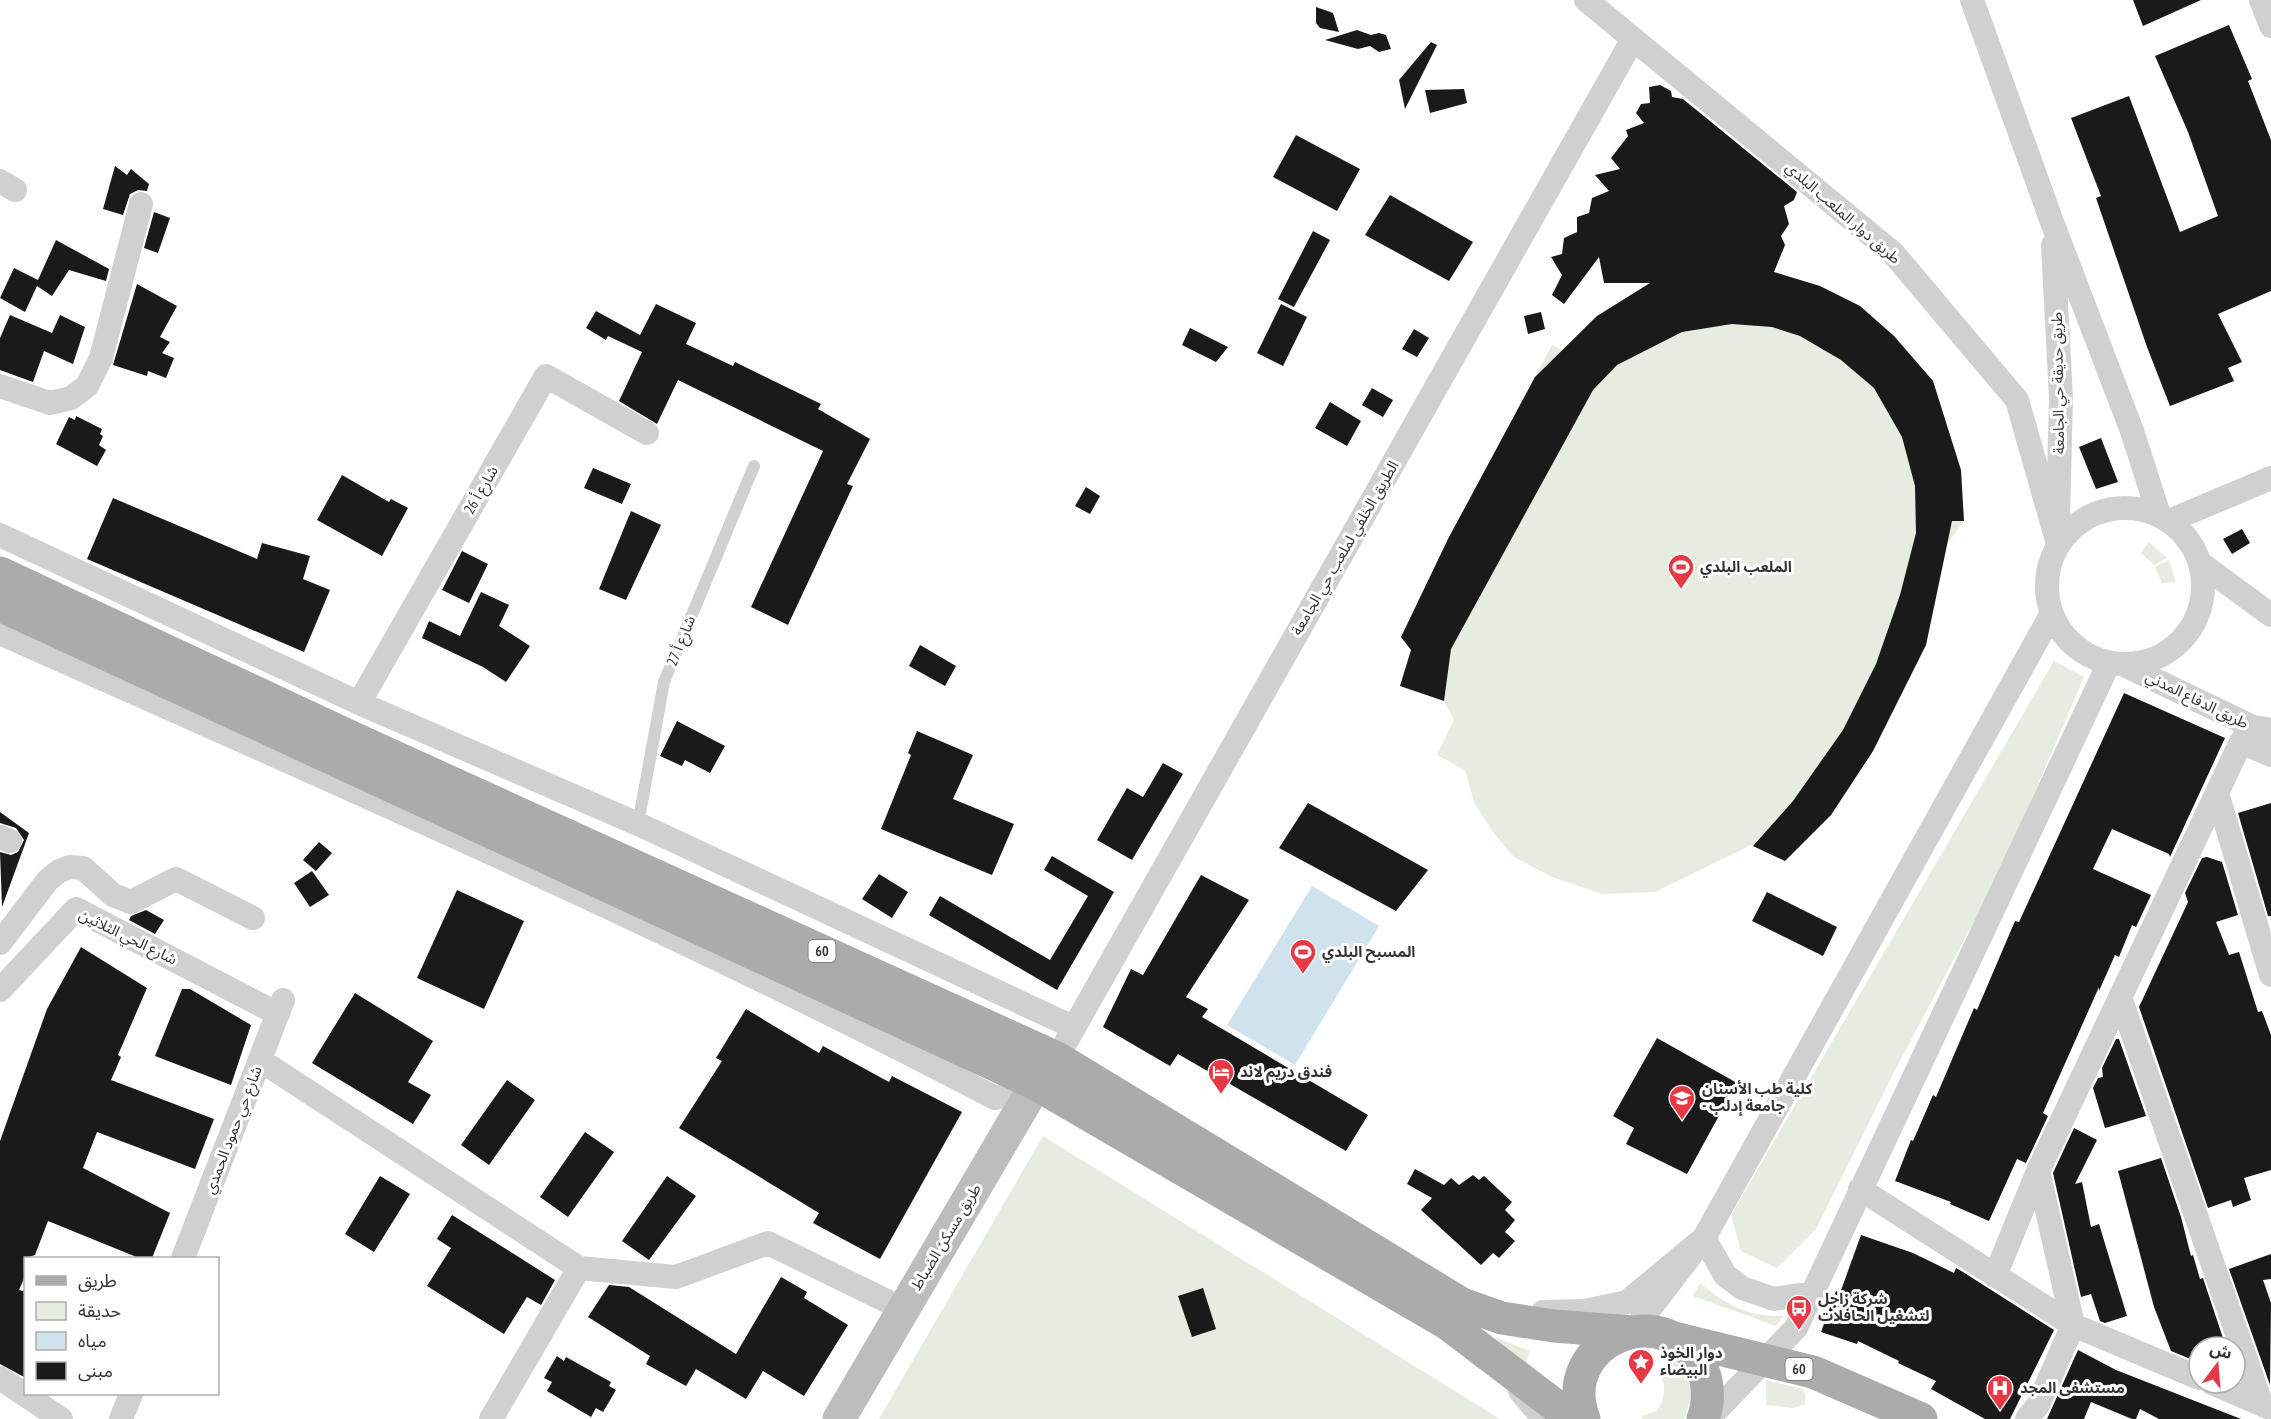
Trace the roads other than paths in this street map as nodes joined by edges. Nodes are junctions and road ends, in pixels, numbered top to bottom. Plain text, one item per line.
1 (1586, 0) edge
2 (1972, 0) edge
3 (2261, 0) edge
4 (1607, 7) edge
5 (2271, 26) edge
6 (1633, 39) junction
7 (141, 204) dead end
8 (2052, 222) junction
9 (0, 386) edge
10 (647, 433) dead end
11 (754, 466) dead end
12 (2271, 478) edge
13 (2164, 518) junction
14 (0, 535) edge
15 (2058, 544) junction
16 (2200, 563) junction
17 (0, 573) edge
18 (0, 605) edge
19 (2052, 615) junction
20 (2271, 615) edge
21 (0, 633) edge
22 (2117, 664) junction
23 (359, 703) junction
24 (2255, 733) edge
25 (2271, 755) edge
26 (2217, 793) junction
27 (638, 824) junction
28 (253, 918) dead end
29 (0, 944) edge
30 (32, 956) junction
31 (2271, 975) edge
32 (0, 990) edge
33 (2120, 997) junction
34 (281, 1007) joint
35 (1073, 1027) junction
36 (1058, 1058) junction
37 (260, 1060) junction
38 (1035, 1087) junction
39 (2038, 1171) junction
40 (1860, 1189) junction
41 (1704, 1238) junction
42 (183, 1257) edge
43 (579, 1268) junction
44 (1995, 1276) junction
45 (1813, 1293) junction
46 (903, 1309) junction
47 (1488, 1313) junction
48 (2073, 1325) junction
49 (1796, 1328) junction
50 (1632, 1332) junction
51 (1670, 1337) junction
52 (1765, 1361) junction
53 (1495, 1362) junction
54 (1813, 1372) junction
55 (2187, 1373) edge
56 (0, 1378) edge
57 (24, 1394) edge
58 (25, 1395) edge
59 (131, 1395) edge
60 (2240, 1395) edge
61 (2266, 1406) edge
62 (61, 1419) edge
63 (121, 1419) edge
64 (491, 1419) edge
65 (839, 1419) edge
66 (1544, 1419) edge
67 (1573, 1419) edge
68 (1584, 1419) edge
69 (1703, 1419) edge
70 (1708, 1419) edge
71 (1921, 1419) edge
72 (2027, 1419) edge

1 - 4 street, طريق دوار الملعب البلدي
2 - 8 street, طريق حديقة حي الجامعة
3 - 5 street
4 - 6 street, طريق دوار الملعب البلدي
6 - 15 street, طريق دوار الملعب البلدي
6 - 35 street, الطريق الخلفي لملعب حي الجامعة
7 - 9 street
8 - 13 street, طريق حديقة حي الجامعة
8 - 15 street, طريق حديقة حي الجامعة
10 - 23 street, شارع أ 26
11 - 27 lane, شارع أ 27
12 - 13 street
13 - 15 street
13 - 16 street
14 - 23 street
15 - 19 street
16 - 20 street
16 - 22 street
17 - 36 main road, 60
18 - 38 main road, 60
19 - 22 street
19 - 41 street
21 - 38 street
22 - 24 street, طريق الدفاع المدني
22 - 40 street
23 - 27 street
24 - 25 street, طريق الدفاع المدني
24 - 26 street
26 - 31 street
26 - 33 street
27 - 35 street
28 - 29 street
29 - 30 street
30 - 32 street, شارع الحي الثلاثين
30 - 34 street, شارع الحي الثلاثين
33 - 39 street
33 - 61 street
34 - 37 street, شارع حي حمود الحمدي
35 - 36 street, الطريق الخلفي لملعب حي الجامعة
36 - 38 street, طريق مسكن الضباط
36 - 47 main road, 60
37 - 42 street, شارع حي حمود الحمدي
37 - 43 street
38 - 46 street, طريق مسكن الضباط
38 - 53 main road, 60
39 - 44 street
39 - 48 street
40 - 44 street
40 - 45 street
41 - 45 street
41 - 47 street
41 - 50 street
43 - 46 street
43 - 64 street
44 - 48 street
45 - 49 street
46 - 65 street, طريق مسكن الضباط
47 - 50 main road, 60
48 - 55 street
48 - 72 street
49 - 52 street
49 - 54 street
50 - 51 main road
50 - 68 main road
51 - 52 main road, 60
51 - 69 main road
52 - 54 main road, 60
52 - 70 street
53 - 66 street
53 - 67 main road, 60
54 - 71 main road, 60
56 - 57 street
58 - 62 street
59 - 63 street
60 - 61 street

